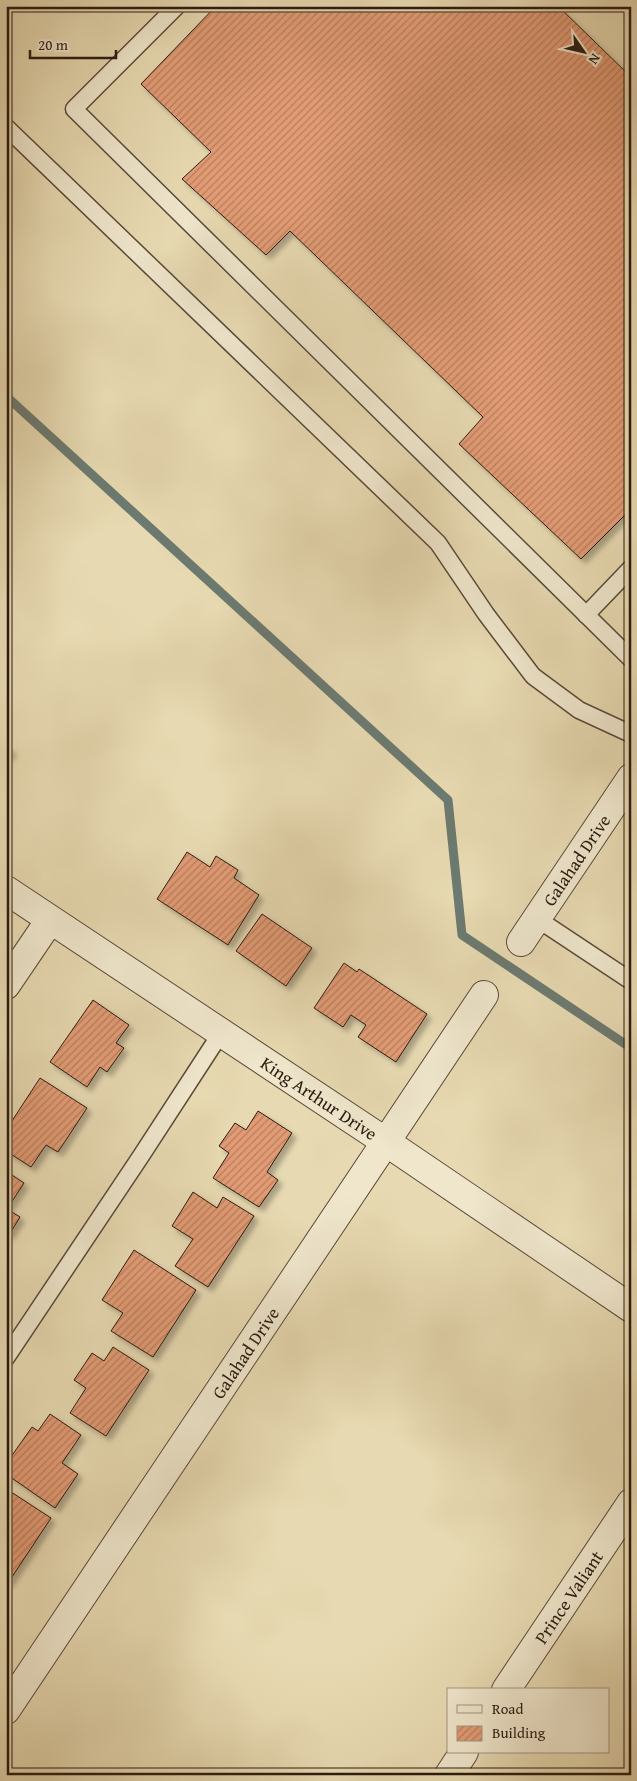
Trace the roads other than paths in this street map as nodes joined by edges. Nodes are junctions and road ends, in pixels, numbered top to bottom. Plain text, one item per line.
1 (178, 6) edge
2 (6, 127) edge
3 (631, 568) edge
4 (586, 615) junction
5 (631, 659) edge
6 (631, 734) edge
7 (631, 778) edge
8 (6, 890) edge
9 (536, 918) junction
10 (50, 920) junction
11 (521, 942) dead end
12 (631, 981) edge
13 (6, 986) edge
14 (484, 995) dead end
15 (221, 1033) junction
16 (386, 1142) junction
17 (631, 1308) edge
18 (6, 1358) edge
19 (631, 1504) edge
20 (507, 1688) edge
21 (6, 1710) edge
22 (463, 1754) edge
23 (449, 1775) edge

1 - 4 lane
2 - 6 lane
3 - 4 lane
4 - 5 lane
7 - 9 street, Galahad Drive
8 - 10 street, King Arthur Drive
9 - 11 street, Galahad Drive
9 - 12 lane
10 - 13 street
10 - 15 street, King Arthur Drive
14 - 16 street, Galahad Drive
15 - 16 street, King Arthur Drive
15 - 18 lane
16 - 17 street, King Arthur Drive
16 - 21 street, Galahad Drive
19 - 20 street, Prince Valiant
22 - 23 street

